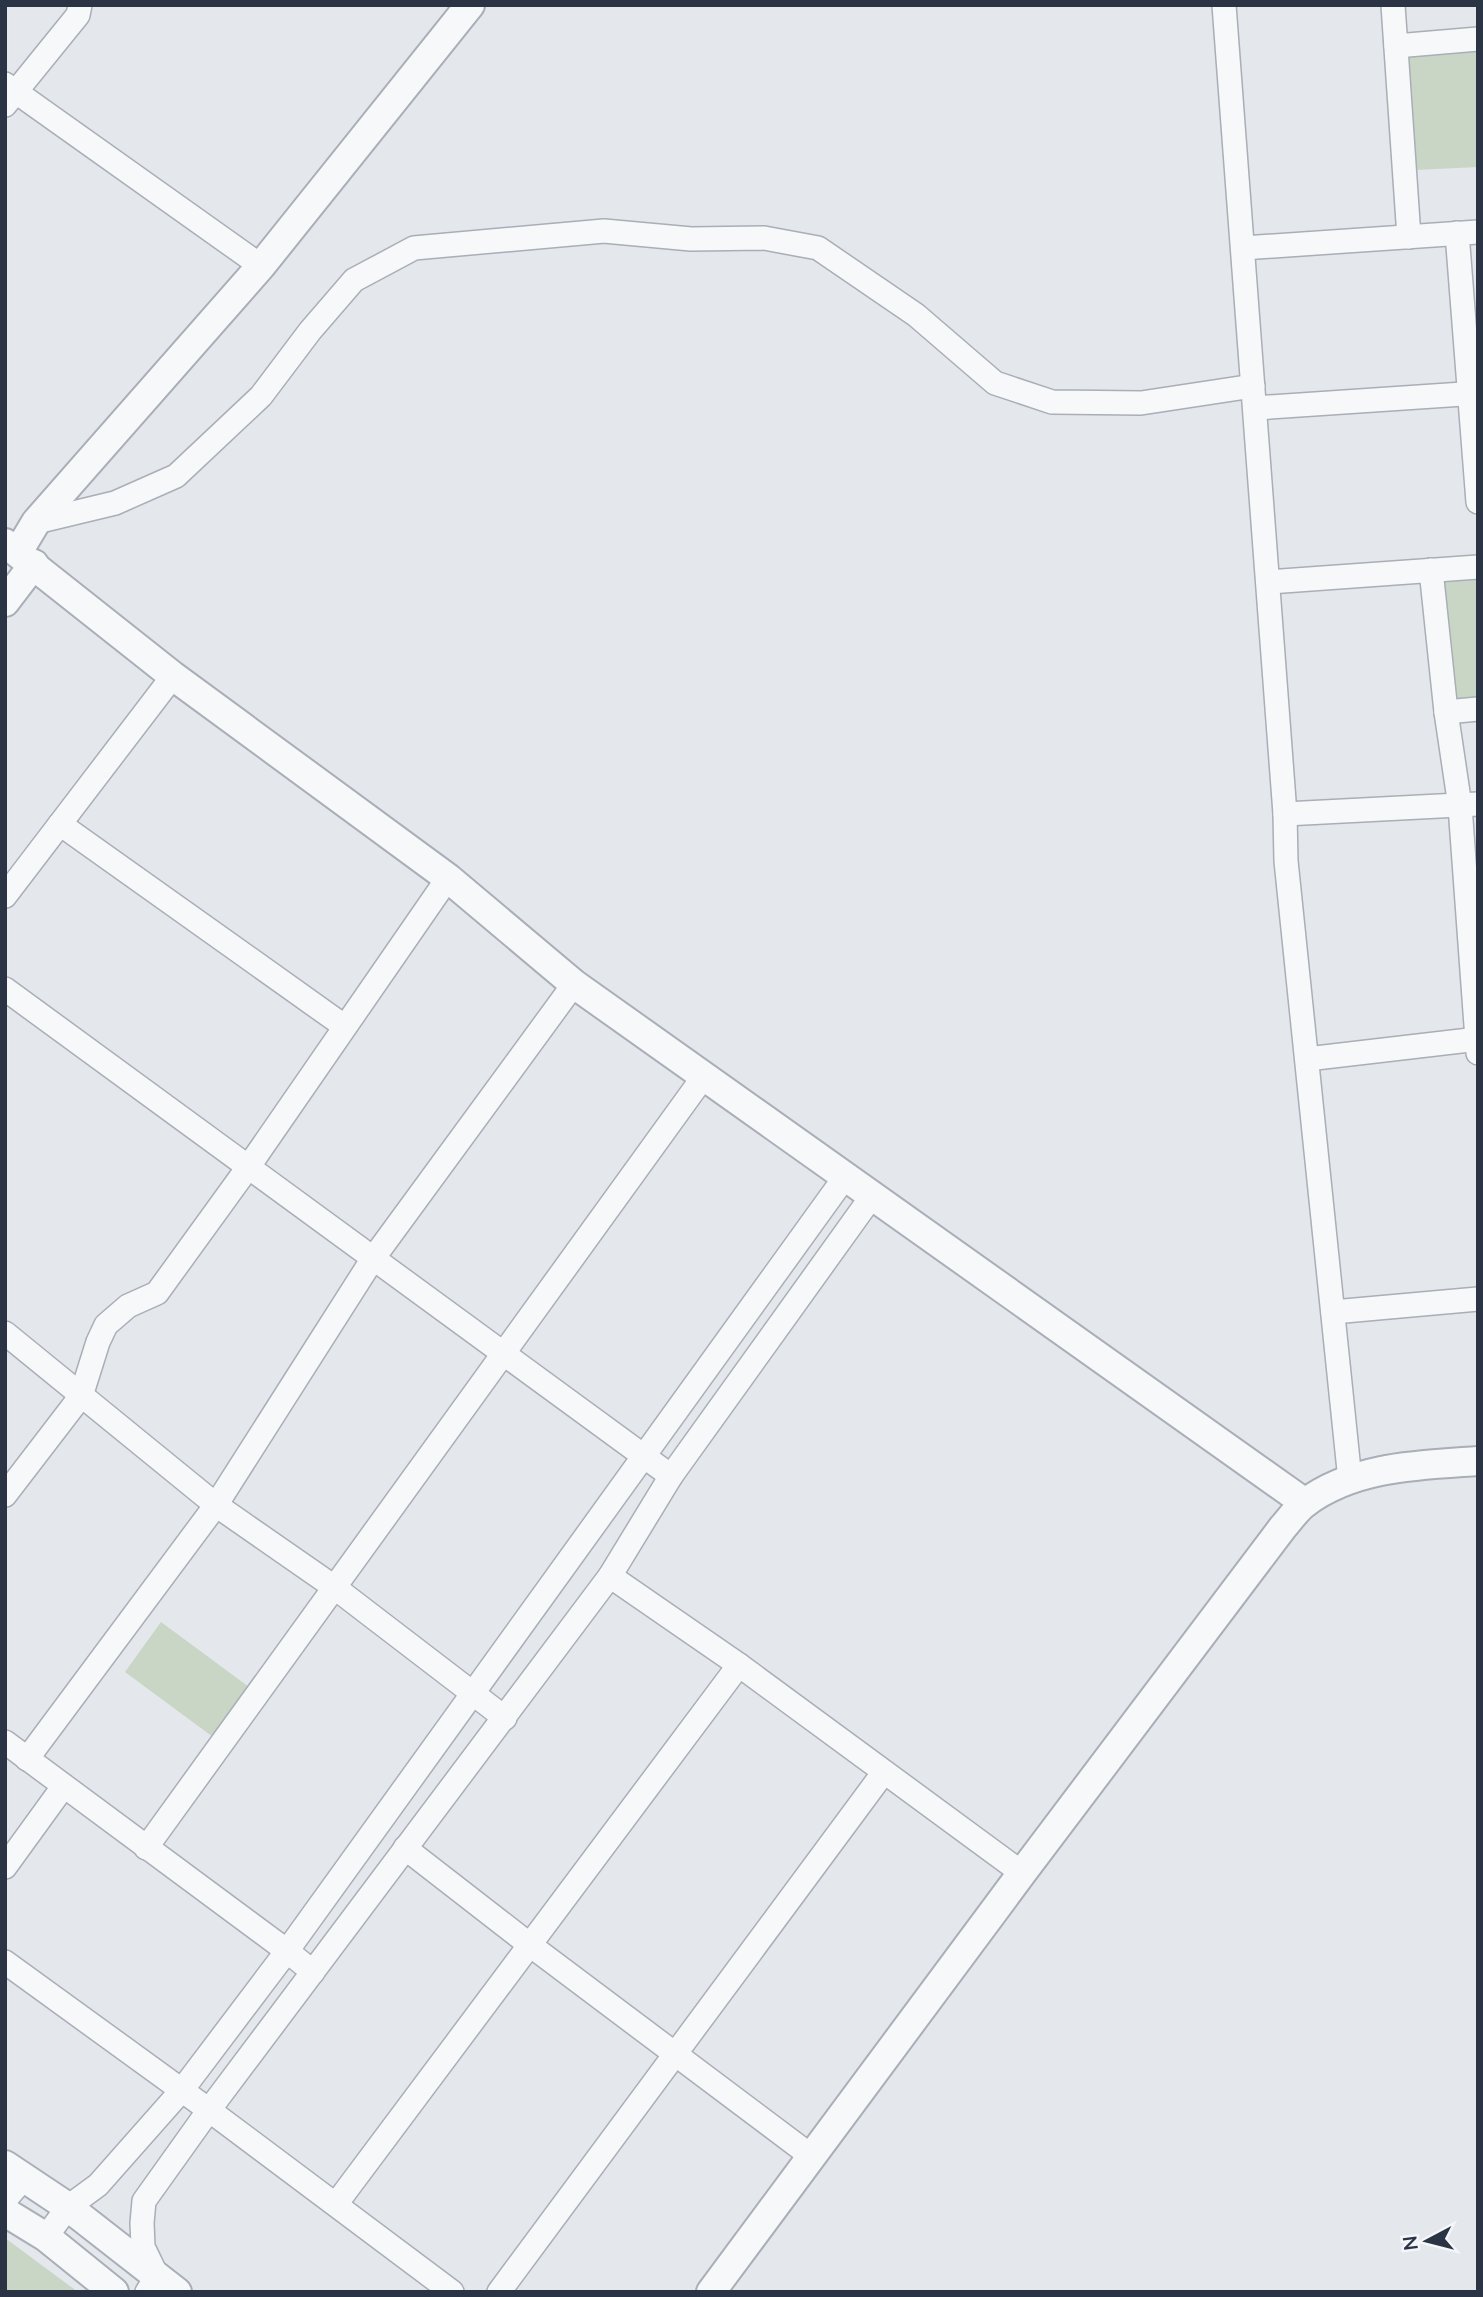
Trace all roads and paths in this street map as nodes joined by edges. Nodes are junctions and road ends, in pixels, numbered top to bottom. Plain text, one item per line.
1 (80, 5) edge
2 (470, 5) edge
3 (1224, 5) edge
4 (1393, 5) edge
5 (1478, 39) edge
6 (1396, 46) junction
7 (9, 94) edge
8 (1468, 233) edge
9 (1409, 237) junction
10 (1242, 248) junction
11 (261, 265) junction
12 (1474, 393) edge
13 (1254, 397) junction
14 (1478, 502) edge
15 (36, 522) junction
16 (19, 553) edge
17 (1478, 567) edge
18 (1431, 570) junction
19 (1268, 582) junction
20 (5, 603) edge
21 (173, 676) junction
22 (1478, 709) edge
23 (1446, 712) junction
24 (1469, 805) edge
25 (1285, 814) junction
26 (60, 824) junction
27 (448, 878) junction
28 (5, 896) edge
29 (574, 984) junction
30 (5, 989) edge
31 (344, 1027) junction
32 (1477, 1044) edge
33 (1307, 1059) junction
34 (704, 1076) junction
35 (249, 1166) junction
36 (845, 1177) junction
37 (872, 1196) junction
38 (372, 1260) junction
39 (1478, 1299) edge
40 (1332, 1312) junction
41 (5, 1333) edge
42 (502, 1354) junction
43 (81, 1396) junction
44 (642, 1457) junction
45 (1478, 1461) edge
46 (671, 1476) junction
47 (1350, 1480) junction
48 (5, 1495) edge
49 (1305, 1503) junction
50 (216, 1505) junction
51 (610, 1576) junction
52 (334, 1587) junction
53 (739, 1665) junction
54 (472, 1692) junction
55 (505, 1718) junction
56 (5, 1742) edge
57 (27, 1759) junction
58 (884, 1772) junction
59 (64, 1787) junction
60 (146, 1848) junction
61 (405, 1848) junction
62 (5, 1867) edge
63 (1021, 1873) junction
64 (530, 1945) junction
65 (287, 1951) junction
66 (5, 1962) edge
67 (313, 1972) junction
68 (674, 2053) junction
69 (182, 2090) junction
70 (209, 2110) junction
71 (811, 2156) junction
72 (15, 2172) edge
73 (5, 2200) edge
74 (336, 2204) junction
75 (68, 2207) junction
76 (5, 2212) edge
77 (46, 2237) junction
78 (160, 2287) edge
79 (114, 2292) edge
80 (452, 2292) edge
81 (499, 2292) edge
82 (711, 2292) edge

1 - 7 street
2 - 11 street
3 - 10 street
4 - 6 street
5 - 6 street
6 - 9 street
7 - 11 street
8 - 9 street
8 - 12 street
9 - 10 street
10 - 13 street
11 - 15 street
12 - 13 street
12 - 14 street
13 - 15 street
13 - 19 street
15 - 16 street
16 - 20 street
16 - 21 street
17 - 18 street
18 - 19 street
18 - 23 street
19 - 25 street
21 - 26 street
21 - 27 street
22 - 23 street
23 - 24 street
24 - 25 street
24 - 32 street
25 - 33 street
26 - 28 street
26 - 31 street
27 - 29 street
27 - 31 street
29 - 34 street
29 - 38 street
30 - 35 street
31 - 35 street
32 - 33 street
33 - 40 street
34 - 36 street
34 - 42 street
35 - 38 street
35 - 43 street
36 - 37 street
36 - 44 street
37 - 46 street
37 - 49 street
38 - 42 street
38 - 50 street
39 - 40 street
40 - 47 street
41 - 43 street
42 - 44 street
42 - 52 street
43 - 48 street
43 - 50 street
44 - 46 street
44 - 54 street
45 - 47 street
46 - 51 street
47 - 49 street
49 - 63 street
50 - 52 street
50 - 57 street
51 - 53 street
51 - 55 street
52 - 54 street
52 - 60 street
53 - 58 street
53 - 64 street
54 - 55 street
54 - 65 street
55 - 61 street
56 - 57 street
57 - 59 street
58 - 63 street
58 - 68 street
59 - 60 street
59 - 62 street
60 - 65 street
61 - 64 street
61 - 67 street
63 - 71 street
64 - 68 street
64 - 74 street
65 - 67 street
65 - 69 street
66 - 69 street
67 - 70 street
68 - 71 street
68 - 81 street
69 - 70 street
69 - 75 street
70 - 74 street
70 - 78 street
71 - 82 street
72 - 73 street
72 - 75 street
74 - 80 street
75 - 77 street
75 - 78 street
76 - 77 street
77 - 79 street

